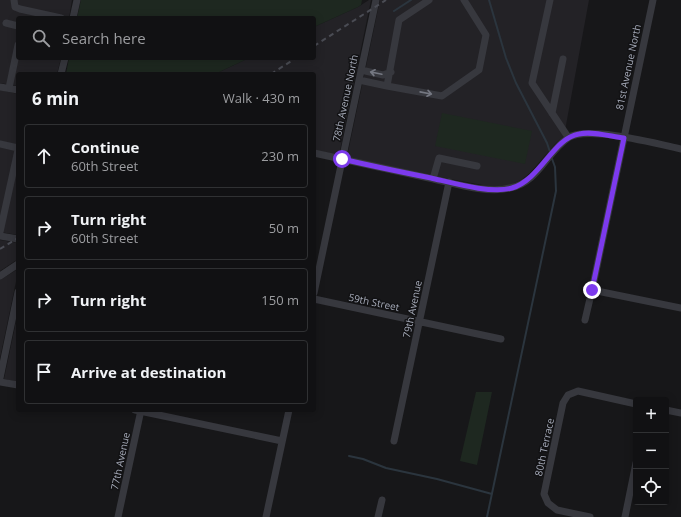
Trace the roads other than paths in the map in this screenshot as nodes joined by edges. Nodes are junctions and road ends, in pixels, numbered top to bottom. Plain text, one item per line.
1 (14, 0) edge
2 (77, 0) edge
3 (376, 0) edge
4 (429, 0) edge
5 (464, 0) edge
6 (550, 0) edge
7 (653, 0) edge
8 (52, 16) edge
9 (73, 16) edge
10 (6, 23) dead end
11 (16, 26) edge
12 (16, 55) edge
13 (563, 59) dead end
14 (65, 60) edge
15 (361, 70) junction
16 (62, 72) edge
17 (390, 72) junction
18 (359, 80) junction
19 (0, 86) edge
20 (387, 86) junction
21 (9, 88) junction
22 (16, 90) edge
23 (552, 113) junction
24 (568, 137) junction
25 (624, 138) junction
26 (0, 144) edge
27 (16, 148) edge
28 (681, 149) edge
29 (316, 153) edge
30 (16, 157) edge
31 (342, 159) junction
32 (478, 166) dead end
33 (433, 179) junction
34 (449, 182) junction
35 (1, 219) edge
36 (0, 232) edge
37 (0, 236) edge
38 (16, 239) edge
39 (16, 265) edge
40 (0, 276) edge
41 (316, 283) edge
42 (592, 290) junction
43 (316, 299) edge
44 (681, 308) edge
45 (16, 311) edge
46 (585, 320) dead end
47 (420, 322) junction
48 (501, 339) dead end
49 (0, 378) edge
50 (0, 382) edge
51 (16, 385) edge
52 (633, 403) edge
53 (669, 411) edge
54 (139, 412) edge
55 (148, 412) edge
56 (289, 412) edge
57 (681, 413) edge
58 (394, 440) dead end
59 (282, 441) junction
60 (635, 469) edge
61 (382, 500) dead end
62 (118, 517) edge
63 (266, 517) edge
64 (378, 517) edge
65 (590, 517) edge
66 (625, 517) edge

1 - 8 street
2 - 9 street
3 - 15 street, 78th Avenue North
4 - 17 street
20 -> 5 street
6 - 23 street
7 - 25 street, 81st Avenue North
10 - 11 street
12 - 21 street
13 - 23 street
14 - 16 street
17 -> 15 street
15 - 18 street, 78th Avenue North
17 - 20 street
18 - 20 street
18 - 31 street, 78th Avenue North
19 - 21 street
21 - 22 street
23 - 24 street
24 - 25 street
24 - 34 street
25 - 28 street
25 - 42 street, 81st Avenue North
26 - 27 street
29 - 31 street
30 - 35 street
31 - 33 street
31 - 41 street, 78th Avenue North
32 - 33 street
33 - 34 street
34 - 47 street, 79th Avenue
35 - 36 street
37 - 38 street
39 - 40 street
42 - 44 street
42 - 46 street, 81st Avenue North
43 - 47 street, 59th Street
45 - 49 street
47 - 48 street, 59th Street
47 - 58 street, 79th Avenue
50 - 51 street
52 - 65 street, 80th Terrace
53 - 57 street
54 - 62 street, 77th Avenue
55 - 59 street
56 - 59 street
59 - 63 street
60 - 66 street
61 - 64 street

